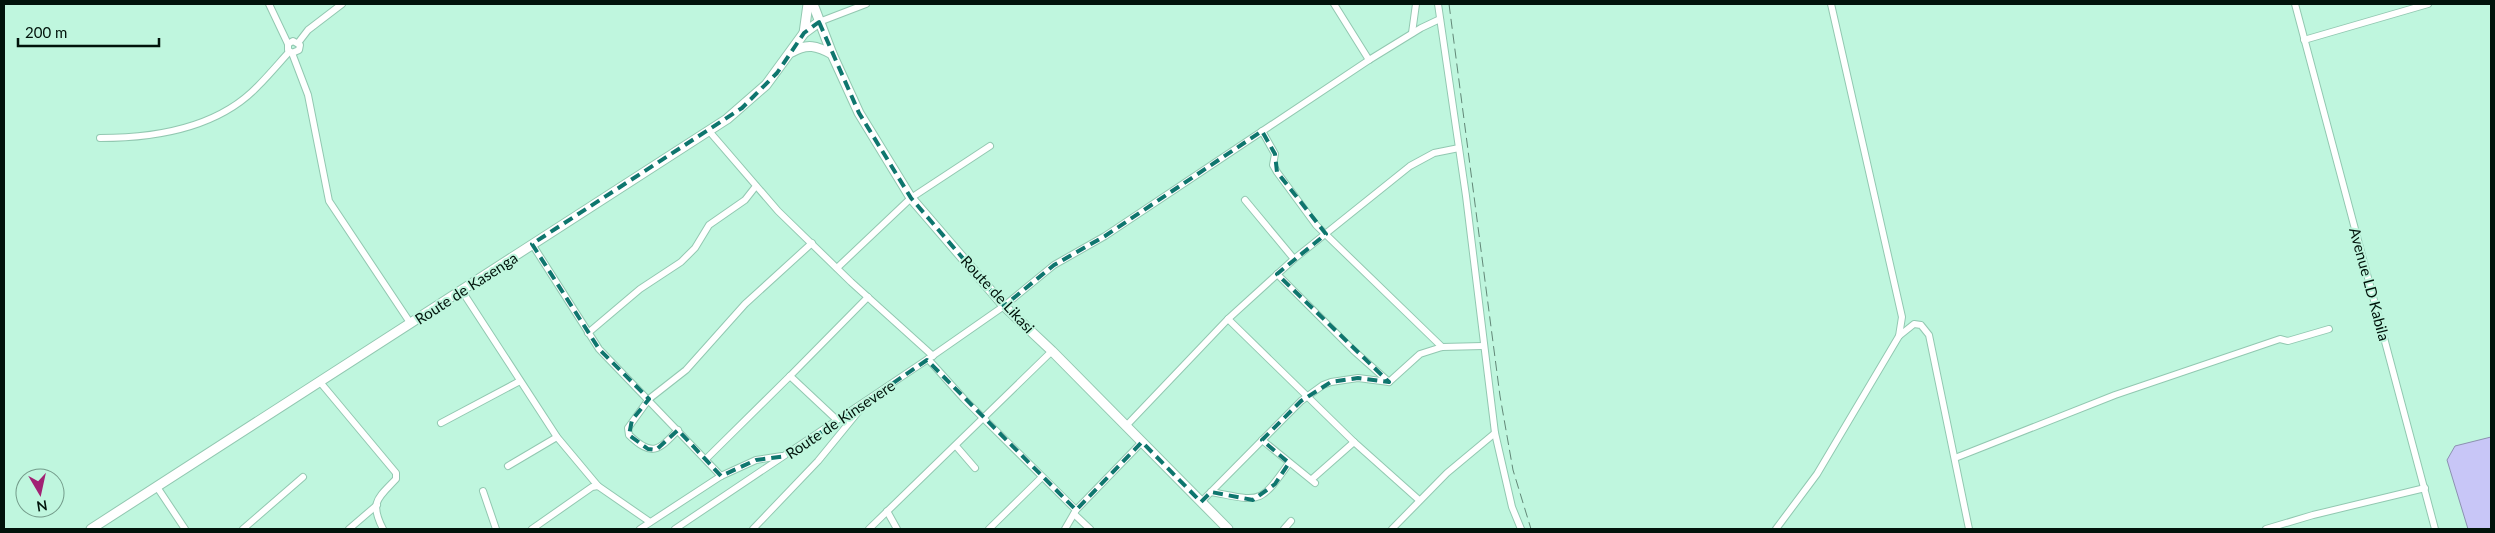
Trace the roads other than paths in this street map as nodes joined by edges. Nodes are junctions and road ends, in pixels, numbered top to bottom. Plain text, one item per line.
1 (269, 4) edge
2 (342, 4) edge
3 (808, 4) edge
4 (813, 4) edge
5 (866, 4) edge
6 (1334, 4) edge
7 (1416, 4) edge
8 (1438, 4) edge
9 (1831, 4) edge
10 (2295, 4) edge
11 (2428, 4) edge
12 (1440, 19) junction
13 (819, 22) junction
14 (804, 33) junction
15 (1412, 33) junction
16 (2304, 40) junction
17 (298, 43) junction
18 (288, 44) junction
19 (792, 52) junction
20 (291, 53) junction
21 (832, 54) junction
22 (1369, 60) junction
23 (709, 131) junction
24 (1262, 131) junction
25 (100, 138) dead end
26 (990, 146) dead end
27 (1459, 148) junction
28 (756, 186) junction
29 (911, 198) junction
30 (1245, 200) dead end
31 (1326, 234) junction
32 (812, 243) junction
33 (532, 244) junction
34 (1294, 259) junction
35 (837, 268) junction
36 (1277, 274) junction
37 (462, 291) junction
38 (868, 297) junction
39 (1004, 306) junction
40 (1228, 319) junction
41 (411, 324) junction
42 (2329, 330) dead end
43 (588, 333) junction
44 (1899, 336) junction
45 (1483, 346) junction
46 (1442, 347) junction
47 (1052, 351) junction
48 (930, 358) junction
49 (790, 376) junction
50 (520, 381) junction
51 (320, 382) junction
52 (1389, 382) junction
53 (1308, 396) junction
54 (649, 399) junction
55 (869, 399) junction
56 (984, 418) junction
57 (837, 420) junction
58 (441, 423) dead end
59 (1126, 426) junction
60 (678, 430) junction
61 (1495, 433) junction
62 (557, 436) junction
63 (1262, 440) junction
64 (1142, 442) junction
65 (1354, 442) junction
66 (956, 446) junction
67 (786, 456) junction
68 (1955, 458) junction
69 (706, 459) junction
70 (1289, 463) junction
71 (508, 466) dead end
72 (975, 468) dead end
73 (721, 476) junction
74 (1042, 477) junction
75 (303, 478) dead end
76 (598, 486) junction
77 (157, 487) junction
78 (2425, 488) junction
79 (483, 491) dead end
80 (1211, 492) junction
81 (1419, 500) junction
82 (1201, 502) junction
83 (377, 505) junction
84 (888, 512) junction
85 (1075, 512) junction
86 (1291, 521) dead end
87 (650, 522) junction
88 (104, 526) edge
89 (91, 529) edge
90 (185, 529) edge
91 (243, 529) edge
92 (349, 529) edge
93 (383, 529) edge
94 (496, 529) edge
95 (532, 529) edge
96 (640, 529) edge
97 (675, 529) edge
98 (754, 529) edge
99 (869, 529) edge
100 (897, 529) edge
101 (988, 529) edge
102 (1065, 529) edge
103 (1090, 529) edge
104 (1228, 529) edge
105 (1284, 529) edge
106 (1392, 529) edge
107 (1521, 529) edge
108 (1776, 529) edge
109 (1969, 529) edge
110 (2266, 529) edge
111 (2436, 529) edge

1 - 18 street
2 - 17 street
3 - 14 highway
4 - 13 highway, Route de Likasi
5 - 13 street
6 - 22 street
7 - 15 street
8 - 12 street
9 - 44 street
10 - 16 street, Avenue LD Kabila
11 - 16 street
12 - 15 street, Route de Kinsevere
12 - 27 street
13 - 14 highway, Route de Kasenga
13 - 21 highway, Route de Likasi
14 - 19 highway, Route de Kasenga
15 - 22 street, Route de Kinsevere
16 - 78 street, Avenue LD Kabila
17 - 18 street
17 - 20 street
18 - 20 street
19 - 21 highway
19 - 23 highway, Route de Kasenga
20 - 25 street
20 - 41 street
21 - 29 highway, Route de Likasi
22 - 24 street, Route de Kinsevere
23 - 28 street
23 - 33 highway, Route de Kasenga
24 - 31 street
24 - 39 street, Route de Kinsevere
26 - 29 street
27 - 31 street
27 - 45 street
28 - 32 street
28 - 43 street
29 - 35 street
29 - 39 highway, Route de Likasi
30 - 34 street
31 - 34 street
31 - 46 street
32 - 35 street
32 - 54 street
33 - 37 highway, Route de Kasenga
33 - 43 street
34 - 36 street
35 - 38 street
36 - 40 street
36 - 52 street
37 - 41 highway, Route de Kasenga
37 - 50 street
38 - 48 street
38 - 49 street
39 - 47 highway, Route de Likasi
39 - 48 street, Route de Kinsevere
40 - 53 street
40 - 59 street
41 - 51 highway, Route de Kasenga
42 - 68 street
43 - 54 street
44 - 68 street
44 - 108 street
45 - 46 street
45 - 61 street
46 - 52 street
47 - 56 street
47 - 59 highway, Route de Likasi
48 - 55 street, Route de Kinsevere
48 - 56 street
49 - 57 street
49 - 69 street
50 - 58 street
50 - 62 street
51 - 77 highway, Route de Kasenga
51 - 83 street
52 - 53 street
53 - 63 street
53 - 65 street
54 - 60 street
54 - 60 street
55 - 57 street, Route de Kinsevere
55 - 98 street
56 - 66 street
56 - 74 street
57 - 67 street, Route de Kinsevere
59 - 64 highway, Route de Likasi
60 - 69 street
61 - 81 street
61 - 107 street
62 - 71 street
62 - 76 street
63 - 70 street
63 - 80 street
64 - 82 highway, Route de Likasi
64 - 85 street
65 - 70 street
65 - 81 street
66 - 72 street
66 - 84 street
67 - 73 street
67 - 97 street, Route de Kinsevere
68 - 109 street
69 - 73 street
70 - 80 street
73 - 87 street
74 - 85 street
74 - 101 street
75 - 91 street
76 - 87 street
76 - 95 street
77 - 88 highway, Route de Kasenga
77 - 90 street
78 - 110 street
78 - 111 street, Avenue LD Kabila
79 - 94 street
80 - 82 street
81 - 106 street
82 - 104 highway, Route de Likasi
83 - 92 street
83 - 93 street
84 - 99 street
84 - 100 street
85 - 102 street
85 - 103 street
86 - 105 street
87 - 96 street
88 - 89 highway, Route de Kasenga

